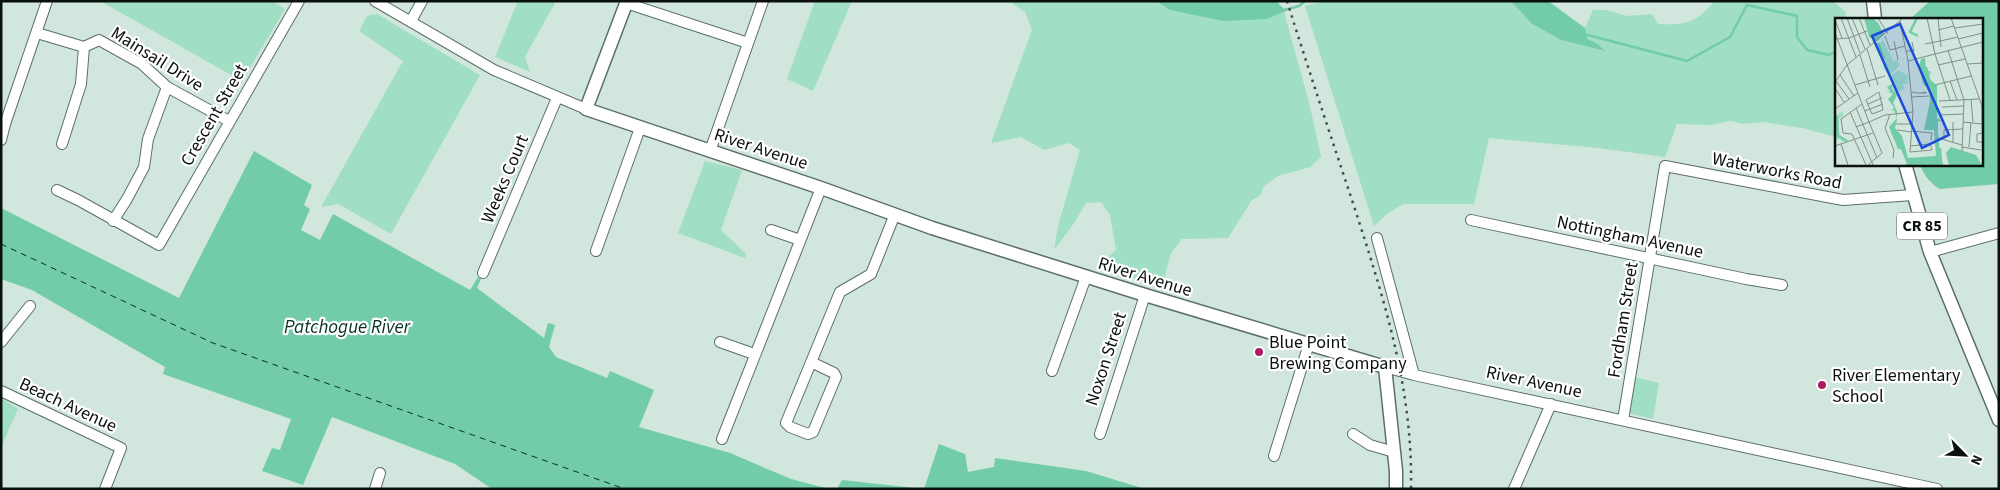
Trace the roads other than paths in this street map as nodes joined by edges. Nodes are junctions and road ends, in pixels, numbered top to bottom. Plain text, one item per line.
1 (47, 1) edge
2 (299, 1) edge
3 (375, 1) edge
4 (422, 1) edge
5 (763, 1) edge
6 (1873, 1) edge
7 (627, 2) edge
8 (1875, 18) edge
9 (411, 22) junction
10 (37, 33) junction
11 (748, 43) junction
12 (84, 47) junction
13 (167, 87) junction
14 (557, 98) junction
15 (586, 109) junction
16 (229, 121) junction
17 (640, 128) junction
18 (1, 140) edge
19 (62, 144) dead end
20 (710, 151) junction
21 (1905, 165) edge
22 (1665, 166) joint
23 (822, 188) junction
24 (57, 190) dead end
25 (1913, 195) junction
26 (895, 214) junction
27 (1471, 220) dead end
28 (113, 221) junction
29 (771, 230) dead end
30 (1999, 233) edge
31 (1377, 238) dead end
32 (800, 240) junction
33 (596, 251) dead end
34 (1930, 252) junction
35 (1650, 257) junction
36 (483, 273) dead end
37 (1086, 277) junction
38 (1782, 285) dead end
39 (1145, 295) junction
40 (30, 306) dead end
41 (1, 342) edge
42 (720, 342) dead end
43 (1309, 344) junction
44 (754, 354) junction
45 (811, 362) junction
46 (1385, 367) junction
47 (1052, 371) dead end
48 (1414, 375) junction
49 (1, 391) edge
50 (1551, 404) junction
51 (1623, 420) junction
52 (1999, 420) edge
53 (1100, 434) dead end
54 (1353, 434) dead end
55 (722, 439) dead end
56 (1394, 452) junction
57 (1274, 456) dead end
58 (380, 473) dead end
59 (105, 489) edge
60 (375, 489) edge
61 (1396, 489) edge
62 (1514, 489) edge
63 (1936, 489) edge

1 - 10 street
2 - 16 street, Crescent Street
3 - 9 street, River Avenue
4 - 9 street
5 - 11 street
6 - 8 main road
7 - 11 street
7 - 15 main road
9 - 14 street, River Avenue
10 - 12 street, Mainsail Drive
10 - 18 street
11 - 20 street
12 - 13 street, Mainsail Drive
12 - 19 street
13 - 16 street, Mainsail Drive
13 - 28 street
14 - 15 street, River Avenue
14 - 36 street, Weeks Court
15 - 17 main road, River Avenue
16 - 28 street, Crescent Street
17 - 20 main road, River Avenue
17 - 33 street
20 - 23 main road, River Avenue
21 - 25 main road, CR 85
22 - 25 street, Waterworks Road
22 - 35 street, Fordham Street
23 - 26 main road, River Avenue
23 - 32 street
24 - 28 street
25 - 34 main road, CR 85
26 - 37 main road, River Avenue
26 - 45 street
27 - 35 street, Nottingham Avenue
29 - 32 street
30 - 34 street
31 - 48 street
32 - 44 street
34 - 52 main road, CR 85
35 - 38 street, Nottingham Avenue
35 - 51 street, Fordham Street
37 - 39 main road, River Avenue
37 - 47 street
39 - 43 main road, River Avenue
39 - 53 street, Noxon Street
40 - 41 street
42 - 44 street
43 - 46 main road, River Avenue
43 - 57 street
44 - 55 street
45 - 45 street
46 - 48 street, River Avenue
46 - 56 main road
48 - 50 street, River Avenue
49 - 59 street, Beach Avenue
50 - 51 street, River Avenue
50 - 62 street
51 - 63 street, River Avenue
54 - 56 street
56 - 61 main road
58 - 60 street

